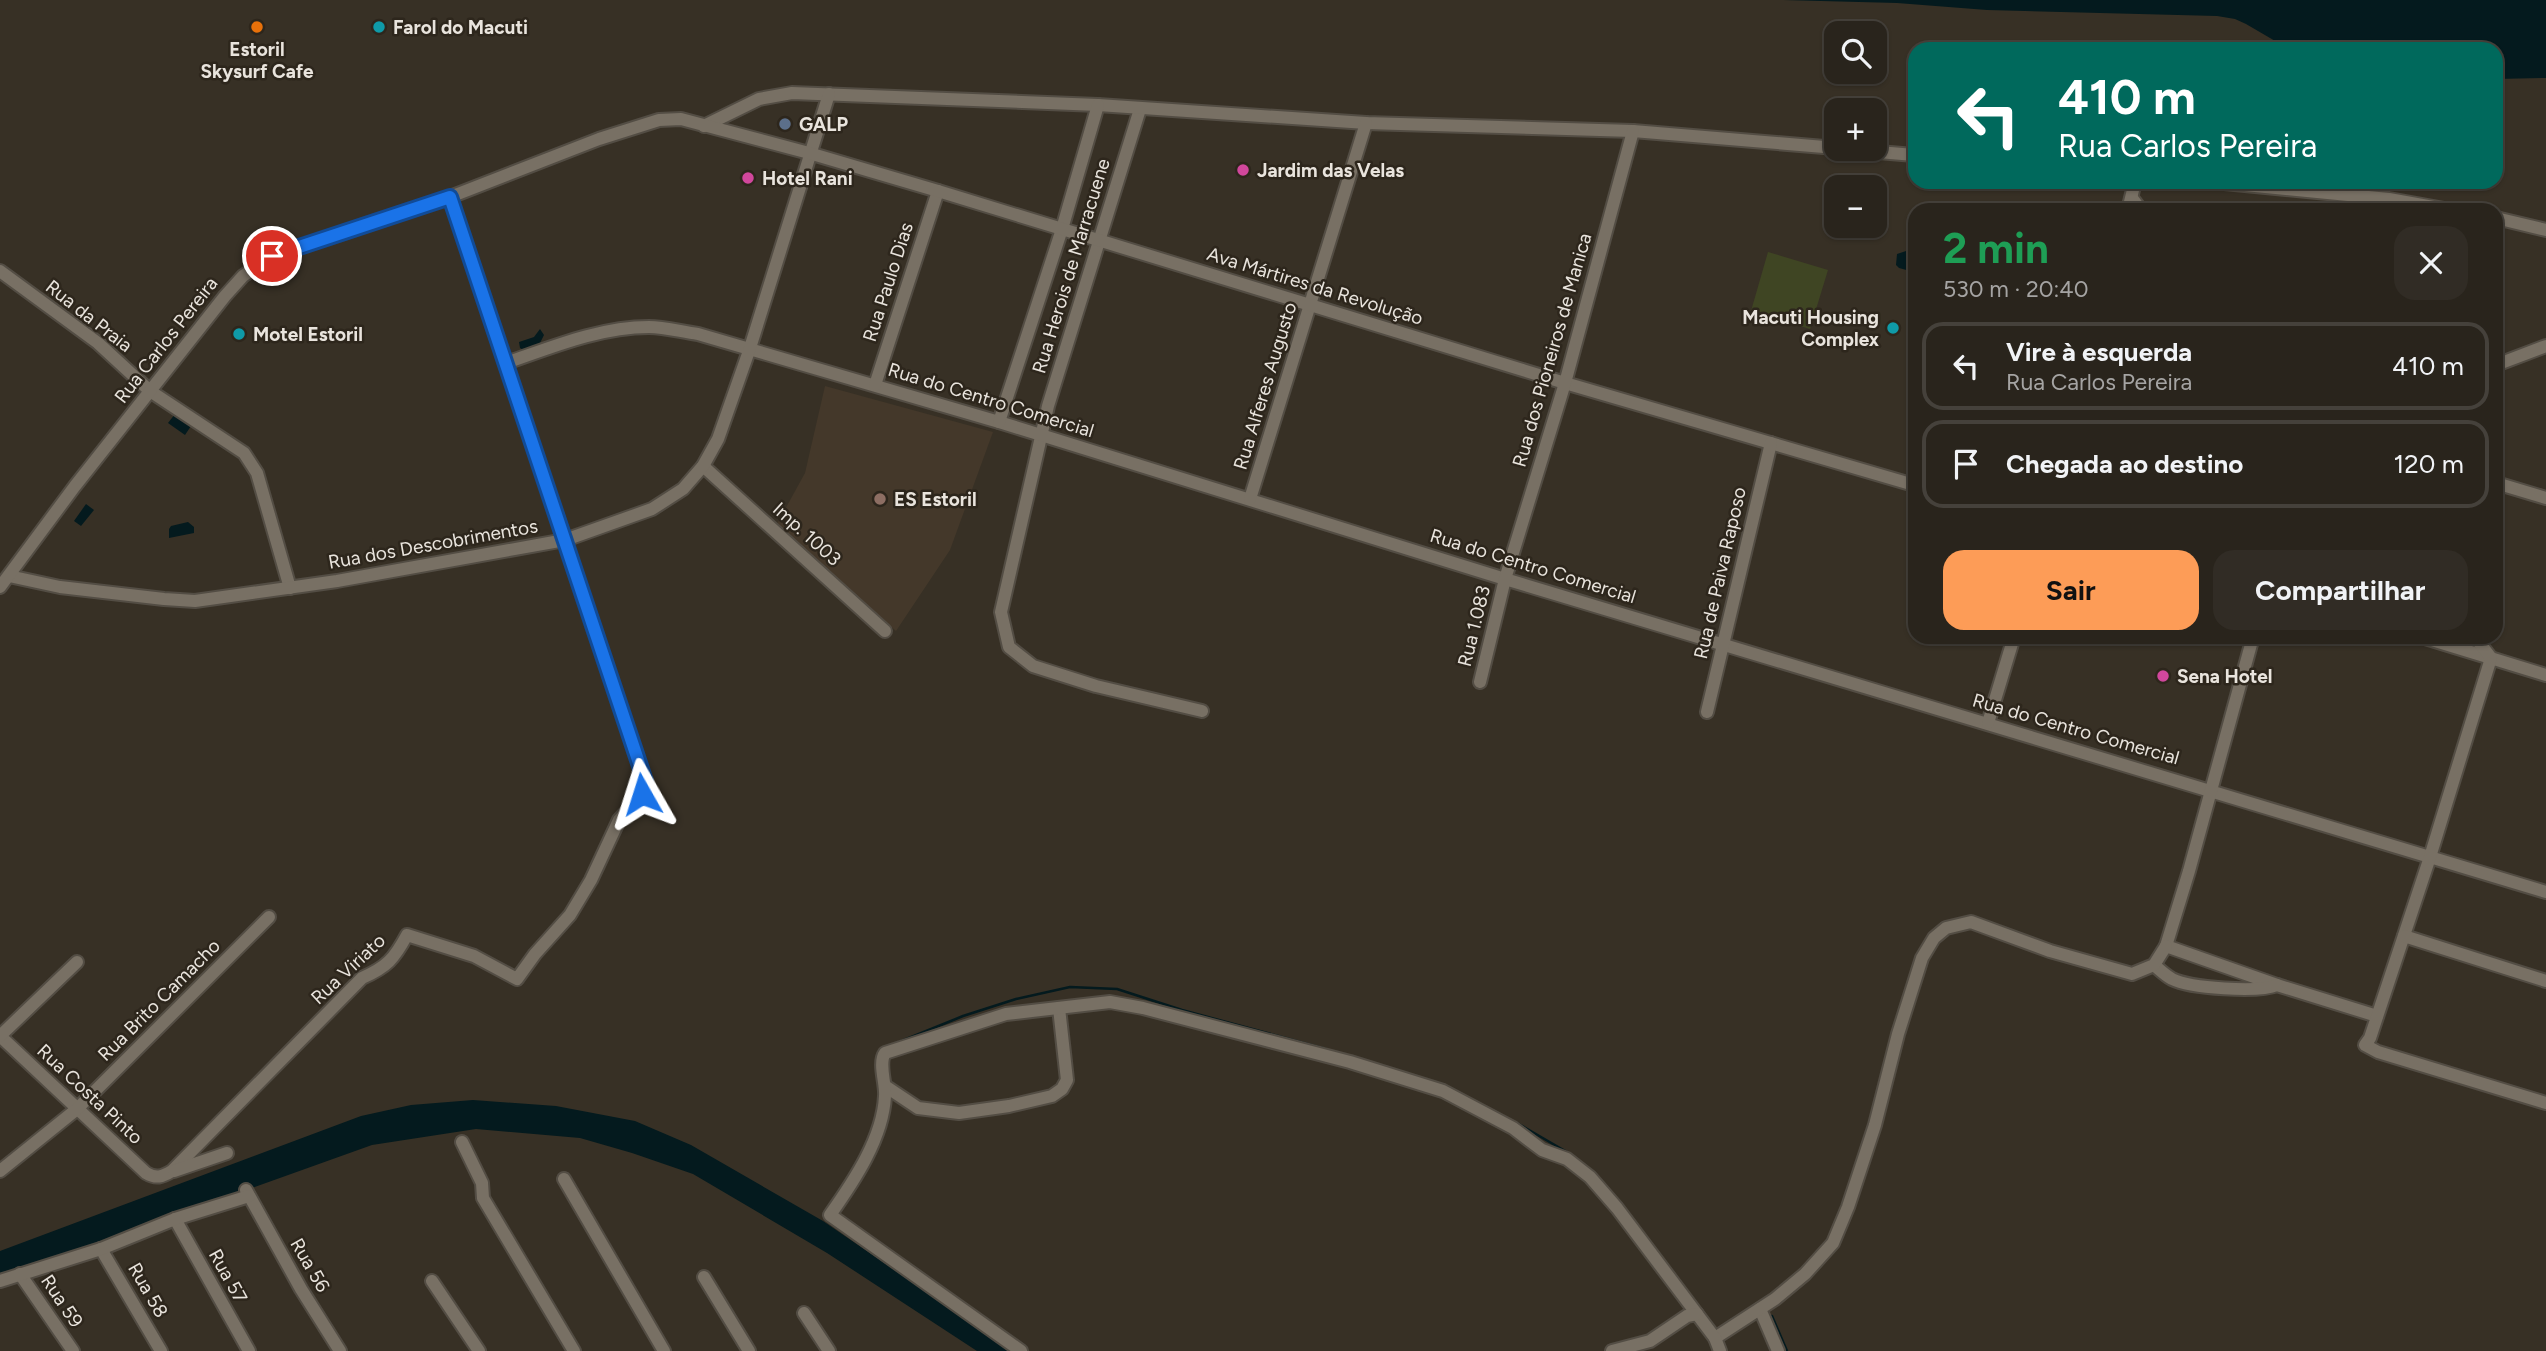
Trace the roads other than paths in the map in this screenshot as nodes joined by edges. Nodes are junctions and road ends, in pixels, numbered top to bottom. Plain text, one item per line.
1 (829, 94) junction
2 (1098, 105) junction
3 (1140, 109) junction
4 (1366, 123) junction
5 (704, 126) junction
6 (1633, 131) junction
7 (1824, 147) edge
8 (809, 153) junction
9 (1887, 153) edge
10 (1908, 154) edge
11 (2269, 189) edge
12 (938, 191) junction
13 (450, 197) junction
14 (2380, 203) edge
15 (2503, 220) edge
16 (1062, 229) junction
17 (2546, 230) edge
18 (1099, 240) junction
19 (0, 271) edge
20 (1311, 305) junction
21 (2546, 346) edge
22 (750, 348) junction
23 (2503, 362) edge
24 (506, 363) junction
25 (1564, 383) junction
26 (875, 385) junction
27 (150, 391) junction
28 (999, 422) junction
29 (1042, 436) junction
30 (1771, 443) junction
31 (703, 466) junction
32 (1908, 483) edge
33 (2503, 485) edge
34 (2546, 498) edge
35 (1250, 499) junction
36 (565, 540) junction
37 (9, 576) junction
38 (1506, 579) junction
39 (0, 587) edge
40 (290, 588) junction
41 (885, 631) dead end
42 (1723, 644) junction
43 (2012, 644) edge
44 (2251, 644) edge
45 (2445, 644) edge
46 (2480, 644) edge
47 (2491, 658) junction
48 (2546, 675) edge
49 (1480, 682) dead end
50 (1202, 711) dead end
51 (1707, 712) dead end
52 (1988, 723) junction
53 (2211, 789) junction
54 (2430, 857) junction
55 (2546, 892) edge
56 (269, 917) dead end
57 (2404, 936) junction
58 (2166, 946) junction
59 (77, 962) dead end
60 (2154, 965) junction
61 (2546, 981) edge
62 (2277, 985) junction
63 (1059, 1008) junction
64 (2377, 1016) junction
65 (0, 1036) edge
66 (885, 1086) junction
67 (2546, 1103) edge
68 (77, 1110) junction
69 (462, 1142) dead end
70 (227, 1153) dead end
71 (0, 1171) edge
72 (172, 1171) junction
73 (154, 1178) joint
74 (564, 1179) dead end
75 (175, 1219) junction
76 (101, 1249) junction
77 (20, 1273) junction
78 (704, 1277) dead end
79 (0, 1281) edge
80 (432, 1281) dead end
81 (1760, 1309) junction
82 (804, 1313) dead end
83 (1697, 1314) junction
84 (1715, 1338) junction
85 (657, 1349) edge
86 (73, 1351) edge
87 (161, 1351) edge
88 (249, 1351) edge
89 (340, 1351) edge
90 (479, 1351) edge
91 (574, 1351) edge
92 (750, 1351) edge
93 (829, 1351) edge
94 (1021, 1351) edge
95 (1612, 1351) edge
96 (1720, 1351) edge
97 (1777, 1351) edge

1 - 2 street
1 - 5 street
1 - 8 street, Rua dos Descobrimentos
2 - 3 street
2 - 16 street, Rua Herois de Marracuene
3 - 4 street
3 - 18 street, Rua Herois de Marracuene
4 - 6 street
4 - 20 street, Rua Alferes Augusto
5 - 8 street, Ava Mártires da Revolução
5 - 13 street, Rua Carlos Pereira
6 - 7 street
6 - 25 street, Rua dos Pioneiros de Manica
8 - 12 street, Ava Mártires da Revolução
8 - 22 street, Rua dos Descobrimentos
9 - 10 street
11 - 14 street
12 - 16 street, Ava Mártires da Revolução
12 - 26 street, Rua Paulo Dias
13 - 24 street
13 - 27 street, Rua Carlos Pereira
15 - 17 street
16 - 18 street, Ava Mártires da Revolução
16 - 28 street, Rua Herois de Marracuene
18 - 20 street, Ava Mártires da Revolução
18 - 29 street, Rua Herois de Marracuene
19 - 27 street, Rua da Praia
20 - 25 street, Ava Mártires da Revolução
20 - 35 street, Rua Alferes Augusto
21 - 23 street
22 - 24 street, Rua do Centro Comercial
22 - 26 street, Rua do Centro Comercial
22 - 31 street, Rua dos Descobrimentos
24 - 36 street
25 - 30 street, Ava Mártires da Revolução
25 - 38 street, Rua dos Pioneiros de Manica
26 - 28 street, Rua do Centro Comercial
27 - 37 street, Rua Carlos Pereira
27 - 40 street, Rua da Praia
28 - 29 street, Rua do Centro Comercial
29 - 35 street, Rua do Centro Comercial
29 - 50 street, Rua Herois de Marracuene
30 - 32 street, Ava Mártires da Revolução
30 - 42 street, Rua de Paiva Raposo
31 - 36 street, Rua dos Descobrimentos
31 - 41 street, Imp. 1003
33 - 34 street
35 - 38 street, Rua do Centro Comercial
36 - 40 street, Rua dos Descobrimentos
36 - 72 street, Rua Viriato
37 - 39 street, Rua Carlos Pereira
37 - 40 street, Rua dos Descobrimentos
38 - 42 street, Rua do Centro Comercial
38 - 49 street, Rua 1.083
42 - 51 street, Rua de Paiva Raposo
42 - 52 street, Rua do Centro Comercial
43 - 52 street
44 - 53 street
45 - 47 street
46 - 47 street
47 - 48 street
47 - 54 street
52 - 53 street, Rua do Centro Comercial
53 - 54 street, Rua do Centro Comercial
53 - 58 street
54 - 55 street, Rua do Centro Comercial
54 - 57 street
56 - 68 street, Rua Brito Camacho
57 - 61 street
57 - 64 street
58 - 60 street
58 - 62 street
59 - 65 street
60 - 62 street
60 - 81 street
62 - 64 street
63 - 66 street
63 - 66 street
63 - 83 street
64 - 67 street
65 - 68 street, Rua Costa Pinto
66 - 94 street
68 - 71 street, Rua Brito Camacho
68 - 73 street, Rua Costa Pinto
69 - 91 street
70 - 72 street
72 - 73 street, Rua Viriato
74 - 85 street
75 - 76 street
75 - 88 street, Rua 57
75 - 89 street, Rua 56
76 - 77 street
76 - 87 street, Rua 58
77 - 79 street
77 - 86 street, Rua 59
78 - 92 street
80 - 90 street
81 - 84 street
81 - 97 street
82 - 93 street
83 - 84 street
83 - 95 street
84 - 96 street

